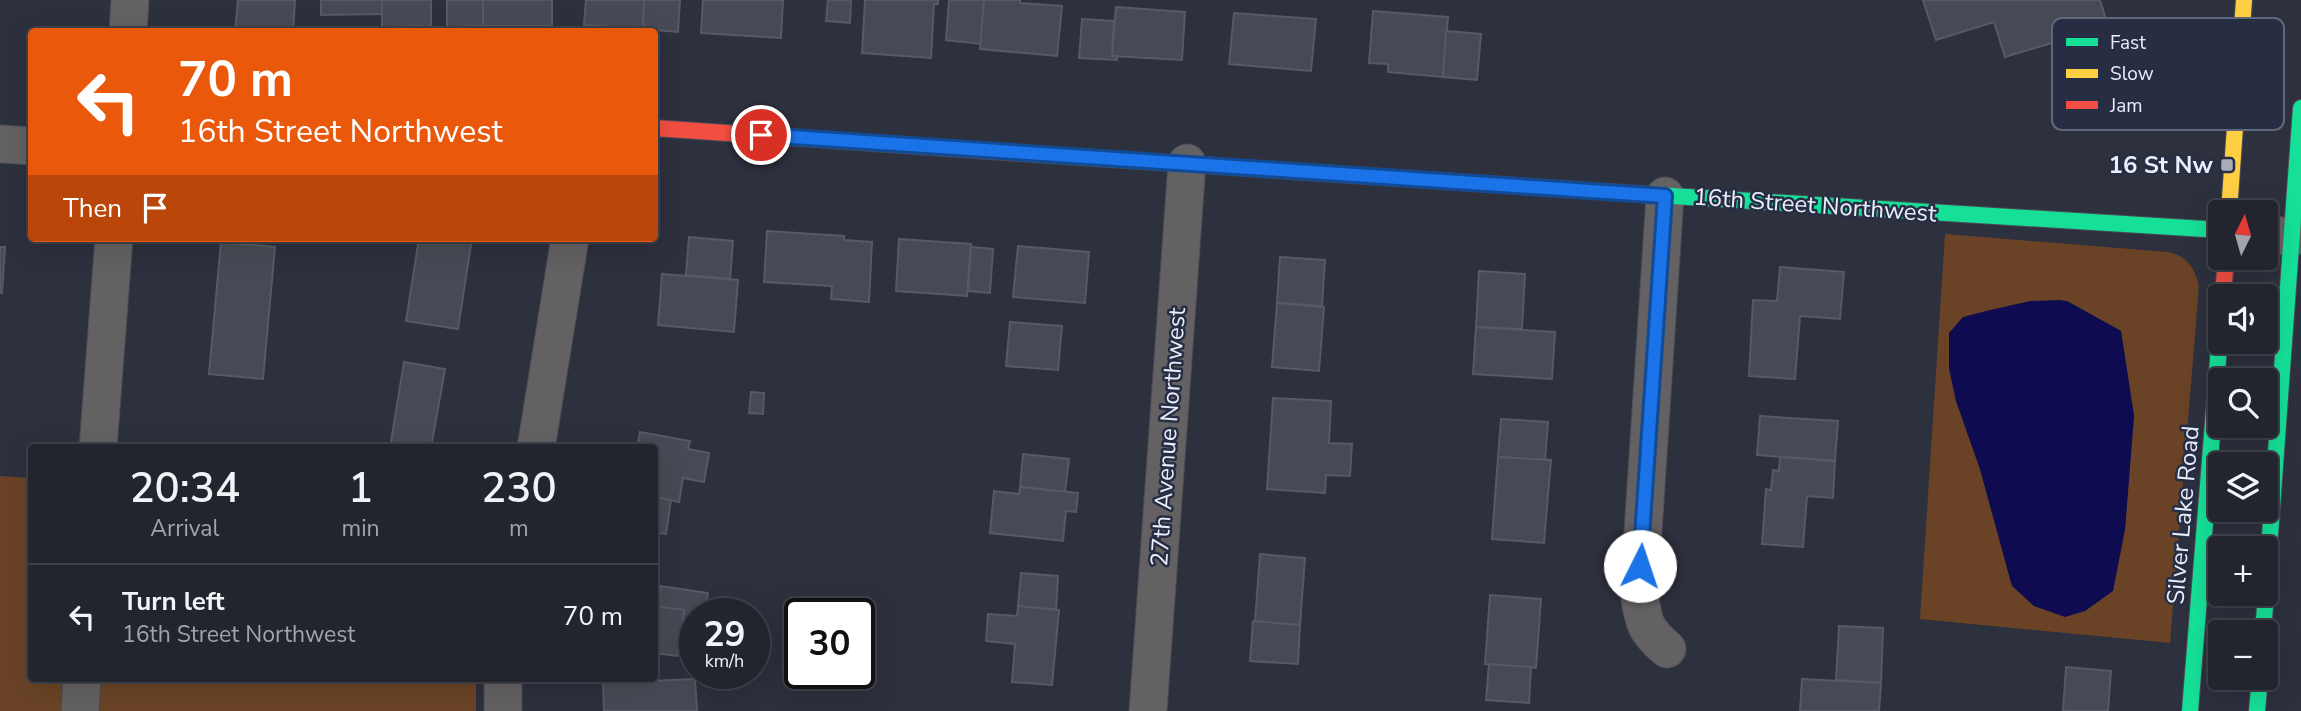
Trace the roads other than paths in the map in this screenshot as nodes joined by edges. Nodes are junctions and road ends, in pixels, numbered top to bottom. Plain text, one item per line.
1 (130, 0) edge
2 (2244, 0) edge
3 (2243, 18) edge
4 (128, 28) edge
5 (2301, 108) edge
6 (658, 128) edge
7 (2235, 130) edge
8 (0, 144) edge
9 (28, 146) edge
10 (1187, 163) junction
11 (1665, 196) junction
12 (2230, 200) edge
13 (2208, 229) edge
14 (2279, 235) edge
15 (114, 242) edge
16 (569, 242) edge
17 (2218, 354) edge
18 (98, 444) edge
19 (537, 444) edge
20 (2268, 536) edge
21 (1667, 649) dead end
22 (82, 682) edge
23 (503, 682) edge
24 (2259, 690) edge
25 (80, 711) edge
26 (503, 711) edge
27 (1148, 711) edge
28 (2190, 711) edge
29 (2258, 711) edge

1 - 4 street
2 - 3 street
5 - 14 street
6 - 10 street, 16th Street Northwest
7 - 12 street
8 - 9 street
10 - 11 street, 16th Street Northwest
10 - 27 street, 27th Avenue Northwest
11 - 13 street, 16th Street Northwest
11 - 21 street
14 - 20 street
15 - 18 street
16 - 19 street
17 - 28 street, Silver Lake Road
22 - 25 street
23 - 26 street
24 - 29 street

